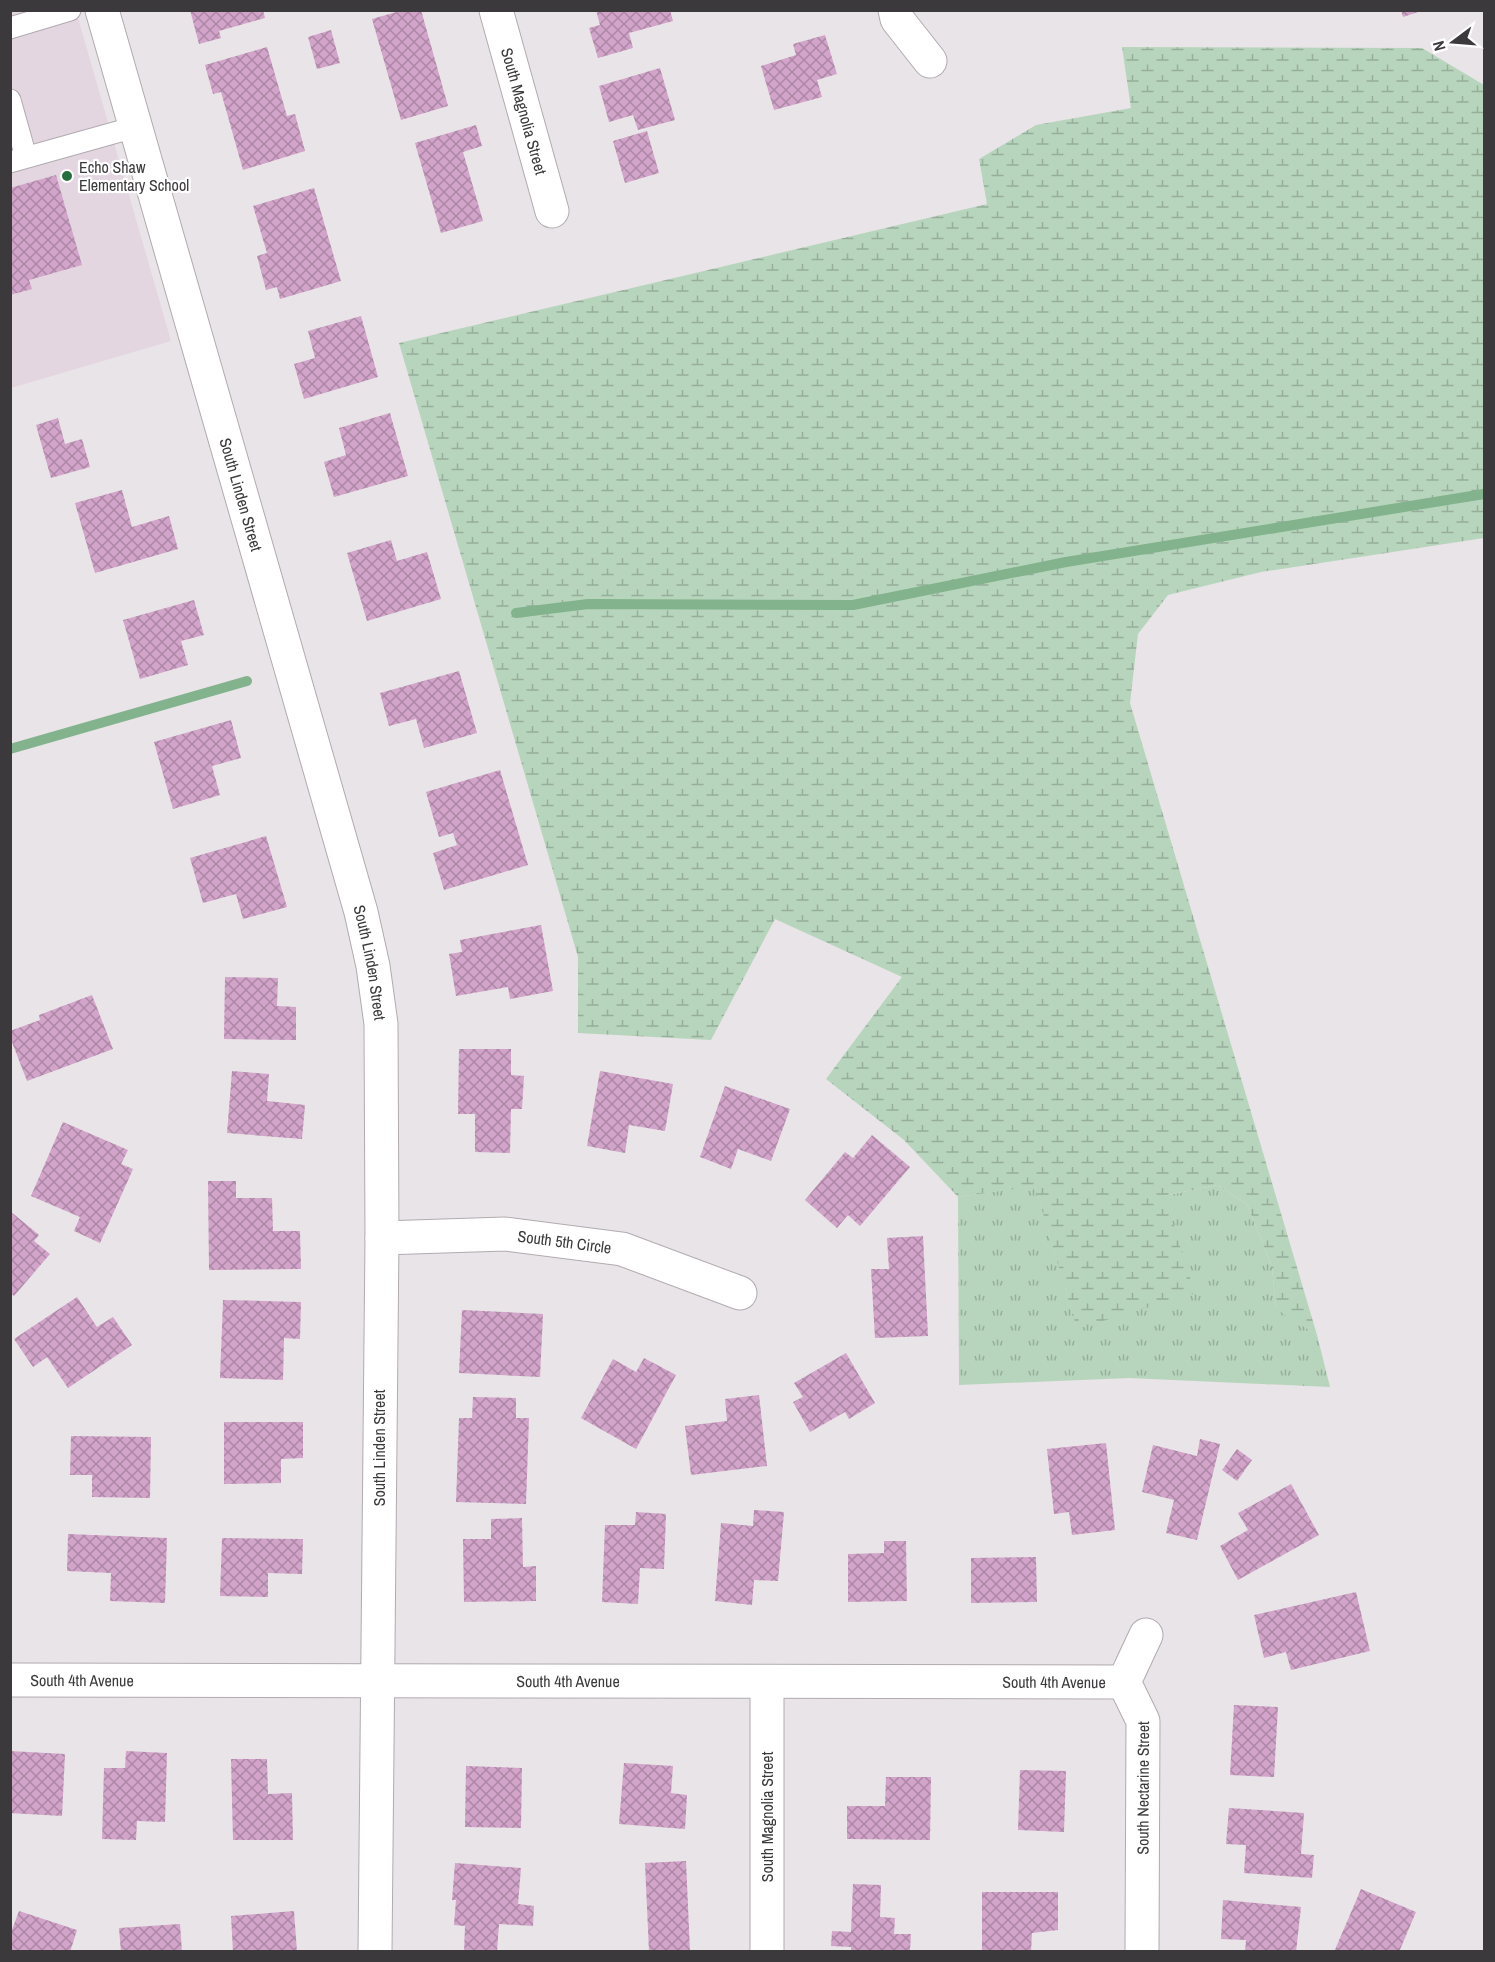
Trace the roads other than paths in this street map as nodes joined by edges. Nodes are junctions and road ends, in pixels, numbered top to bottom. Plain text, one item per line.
1 (70, 10) edge
2 (102, 10) edge
3 (496, 10) edge
4 (895, 10) edge
5 (10, 28) edge
6 (930, 61) dead end
7 (10, 100) edge
8 (135, 127) junction
9 (18, 159) edge
10 (552, 211) dead end
11 (382, 1238) junction
12 (740, 1293) dead end
13 (1146, 1635) dead end
14 (10, 1680) edge
15 (378, 1680) junction
16 (767, 1682) junction
17 (1124, 1682) junction
18 (375, 1952) edge
19 (767, 1952) edge
20 (1142, 1952) edge

1 - 5 lane
2 - 8 street, South Linden Street
3 - 10 street, South Magnolia Street
4 - 6 street
7 - 9 lane
8 - 9 lane
8 - 11 street, South Linden Street
11 - 12 street, South 5th Circle
11 - 15 street, South Linden Street
13 - 17 street
14 - 15 street, South 4th Avenue
15 - 16 street, South 4th Avenue
15 - 18 street, South Linden Street
16 - 17 street, South 4th Avenue
16 - 19 street, South Magnolia Street
17 - 20 street, South Nectarine Street

